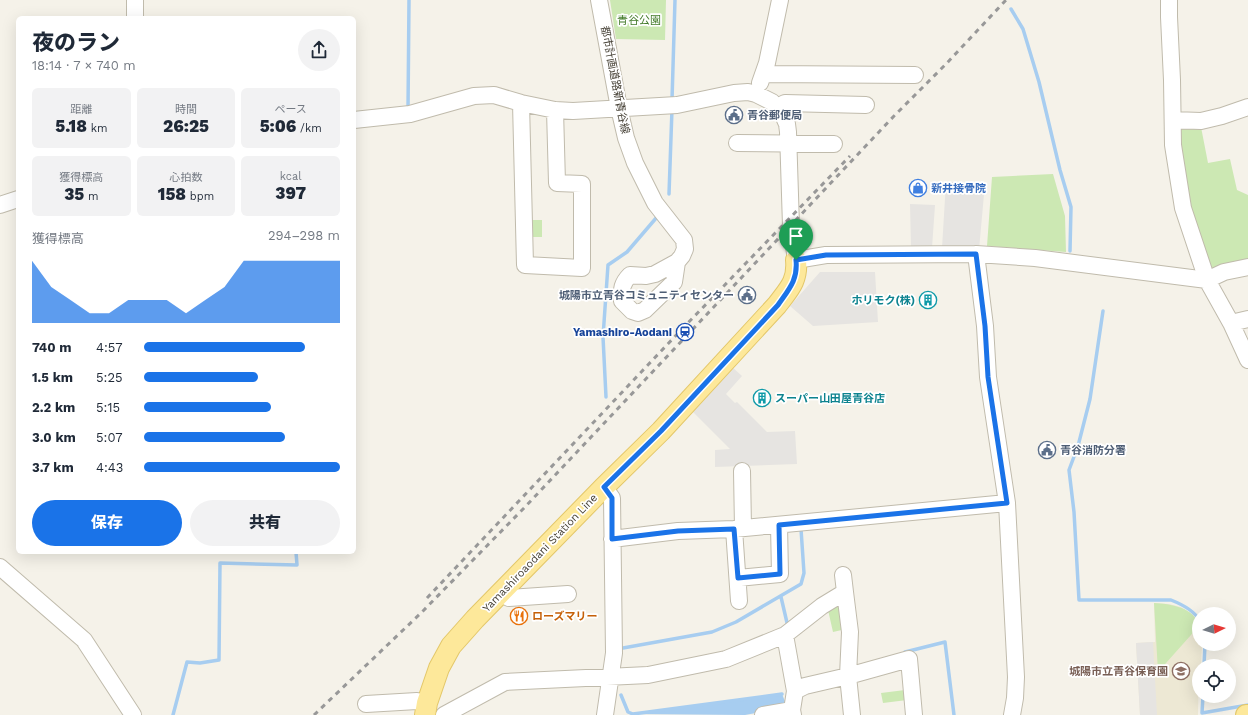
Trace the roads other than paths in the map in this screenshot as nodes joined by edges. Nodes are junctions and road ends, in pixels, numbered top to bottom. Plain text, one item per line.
1 (135, 0) edge
2 (600, 0) edge
3 (780, 0) edge
4 (1169, 0) edge
5 (135, 16) edge
6 (764, 74) junction
7 (914, 75) dead end
8 (756, 94) junction
9 (521, 103) junction
10 (866, 105) dead end
11 (777, 107) junction
12 (1248, 107) edge
13 (619, 108) junction
14 (555, 110) junction
15 (356, 120) edge
16 (1173, 120) junction
17 (737, 143) dead end
18 (788, 143) junction
19 (834, 144) dead end
20 (16, 200) edge
21 (0, 206) edge
22 (976, 254) junction
23 (796, 260) junction
24 (677, 262) dead end
25 (1248, 267) edge
26 (1207, 280) junction
27 (1248, 320) edge
28 (1231, 323) junction
29 (1248, 360) edge
30 (742, 471) dead end
31 (604, 487) junction
32 (1007, 503) junction
33 (779, 525) junction
34 (739, 528) junction
35 (612, 539) junction
36 (0, 567) edge
37 (843, 575) dead end
38 (738, 578) junction
39 (845, 592) junction
40 (501, 594) junction
41 (568, 594) dead end
42 (739, 601) dead end
43 (784, 635) junction
44 (848, 676) junction
45 (610, 677) junction
46 (796, 691) junction
47 (1015, 698) junction
48 (366, 704) dead end
49 (426, 709) edge
50 (793, 712) edge
51 (133, 715) edge
52 (444, 715) edge
53 (605, 715) edge
54 (763, 715) edge
55 (852, 715) edge
56 (914, 715) edge
57 (1012, 715) edge
58 (1017, 715) edge

1 - 5 street
2 - 13 street, 都市計画道路新青谷線
3 - 6 street
4 - 16 street
6 - 7 street
6 - 8 street
8 - 11 street
8 - 13 street
9 - 14 street
9 - 14 street
9 - 15 street
10 - 11 street
11 - 18 street
12 - 16 street
13 - 14 street
13 - 24 street, 都市計画道路新青谷線
16 - 26 street
17 - 18 street
18 - 19 street
18 - 23 street
20 - 21 street
22 - 23 street
22 - 26 street
22 - 32 street
23 - 31 main road, Yamashiroaodani Station Line
25 - 26 street
26 - 28 street
27 - 28 street
28 - 29 street
30 - 34 street
31 - 35 street
31 - 40 main road, Yamashiroaodani Station Line
32 - 33 street
32 - 47 street
33 - 34 street
33 - 38 street
34 - 35 street
34 - 38 street
35 - 45 street
36 - 51 street
37 - 39 street
38 - 42 street
39 - 43 street
39 - 44 street
40 - 41 street
40 - 49 main road, Yamashiroaodani Station Line
43 - 45 street
43 - 46 street
44 - 46 street
44 - 55 street
44 - 56 street
45 - 52 street
45 - 53 street
46 - 50 street
47 - 57 street
47 - 58 street
48 - 49 street
50 - 54 street

